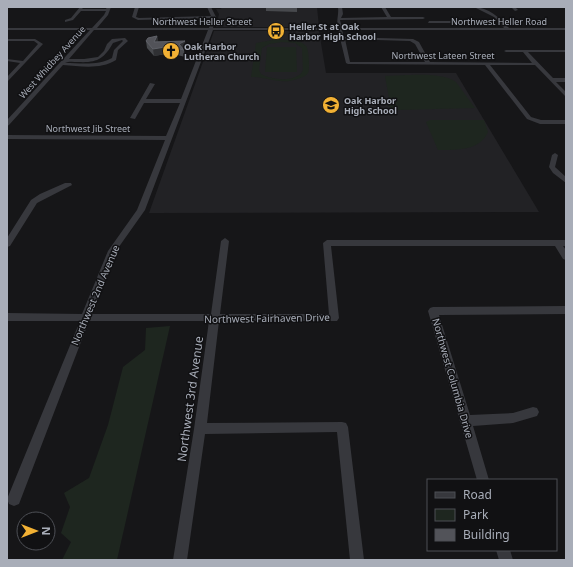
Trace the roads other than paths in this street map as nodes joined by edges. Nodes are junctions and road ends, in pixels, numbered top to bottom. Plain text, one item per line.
1 (137, 7) edge
2 (210, 7) edge
3 (340, 7) edge
4 (384, 7) edge
5 (476, 7) edge
6 (81, 9) edge
7 (109, 9) edge
8 (214, 17) junction
9 (340, 18) junction
10 (389, 18) junction
11 (423, 18) dead end
12 (66, 21) dead end
13 (429, 22) dead end
14 (453, 22) junction
15 (475, 22) dead end
16 (7, 29) edge
17 (92, 29) junction
18 (211, 29) junction
19 (340, 29) junction
20 (432, 29) joint
21 (459, 29) junction
22 (509, 30) junction
23 (566, 30) edge
24 (342, 38) junction
25 (7, 40) edge
26 (506, 51) dead end
27 (524, 51) junction
28 (566, 51) edge
29 (7, 60) edge
30 (23, 62) junction
31 (63, 62) junction
32 (428, 64) junction
33 (487, 64) junction
34 (536, 64) junction
35 (7, 80) edge
36 (552, 80) junction
37 (566, 80) edge
38 (152, 84) dead end
39 (566, 95) edge
40 (143, 101) junction
41 (182, 101) junction
42 (133, 118) dead end
43 (566, 122) edge
44 (7, 124) edge
45 (7, 137) edge
46 (168, 138) junction
47 (555, 156) dead end
48 (566, 181) edge
49 (68, 185) dead end
50 (225, 240) dead end
51 (562, 243) edge
52 (7, 244) edge
53 (566, 257) edge
54 (566, 310) edge
55 (7, 317) edge
56 (85, 318) junction
57 (214, 319) junction
58 (533, 412) dead end
59 (466, 421) junction
60 (200, 429) junction
61 (483, 479) edge
62 (14, 499) dead end
63 (180, 560) edge
64 (357, 560) edge

1 - 8 street
2 - 8 street
3 - 9 street
4 - 10 street
5 - 22 street
6 - 7 street
6 - 12 street
7 - 17 street, West Whidbey Avenue
8 - 18 street, Northwest 2nd Avenue
9 - 10 street
9 - 19 street
10 - 11 street
13 - 14 street
14 - 15 street
14 - 21 street
16 - 17 street, Northwest Heller Street
17 - 18 street, Northwest Heller Street
17 - 31 street, West Whidbey Avenue
18 - 19 street, Northwest Heller Street
18 - 41 street, Northwest 2nd Avenue
19 - 20 street, Northwest Heller Street
19 - 24 street
20 - 21 street, Northwest Heller Road
21 - 22 street, Northwest Heller Road
22 - 23 street, Northwest Heller Road
24 - 32 street
24 - 32 street, Northwest Lateen Street
25 - 30 street
26 - 27 street
27 - 28 street
27 - 34 street
29 - 30 street
30 - 35 street
31 - 31 street
31 - 44 street, West Whidbey Avenue
32 - 33 street, Northwest Lateen Street
33 - 34 street, Northwest Lateen Street
33 - 43 street
34 - 36 street
36 - 37 street
36 - 39 street
38 - 40 street
40 - 41 street
40 - 42 street
41 - 46 street, Northwest 2nd Avenue
45 - 46 street, Northwest Jib Street
46 - 56 street, Northwest 2nd Avenue
47 - 48 street
49 - 52 street
50 - 57 street, Northwest 3rd Avenue
51 - 53 street
51 - 57 street, Northwest Fairhaven Drive
54 - 59 street, Northwest Columbia Drive
55 - 56 street, Northwest Fairhaven Drive
56 - 57 street, Northwest Fairhaven Drive
56 - 62 street, Northwest 2nd Avenue
57 - 60 street, Northwest 3rd Avenue
58 - 59 street
59 - 61 street, Northwest Columbia Drive
60 - 63 street, Northwest 3rd Avenue
60 - 64 street

